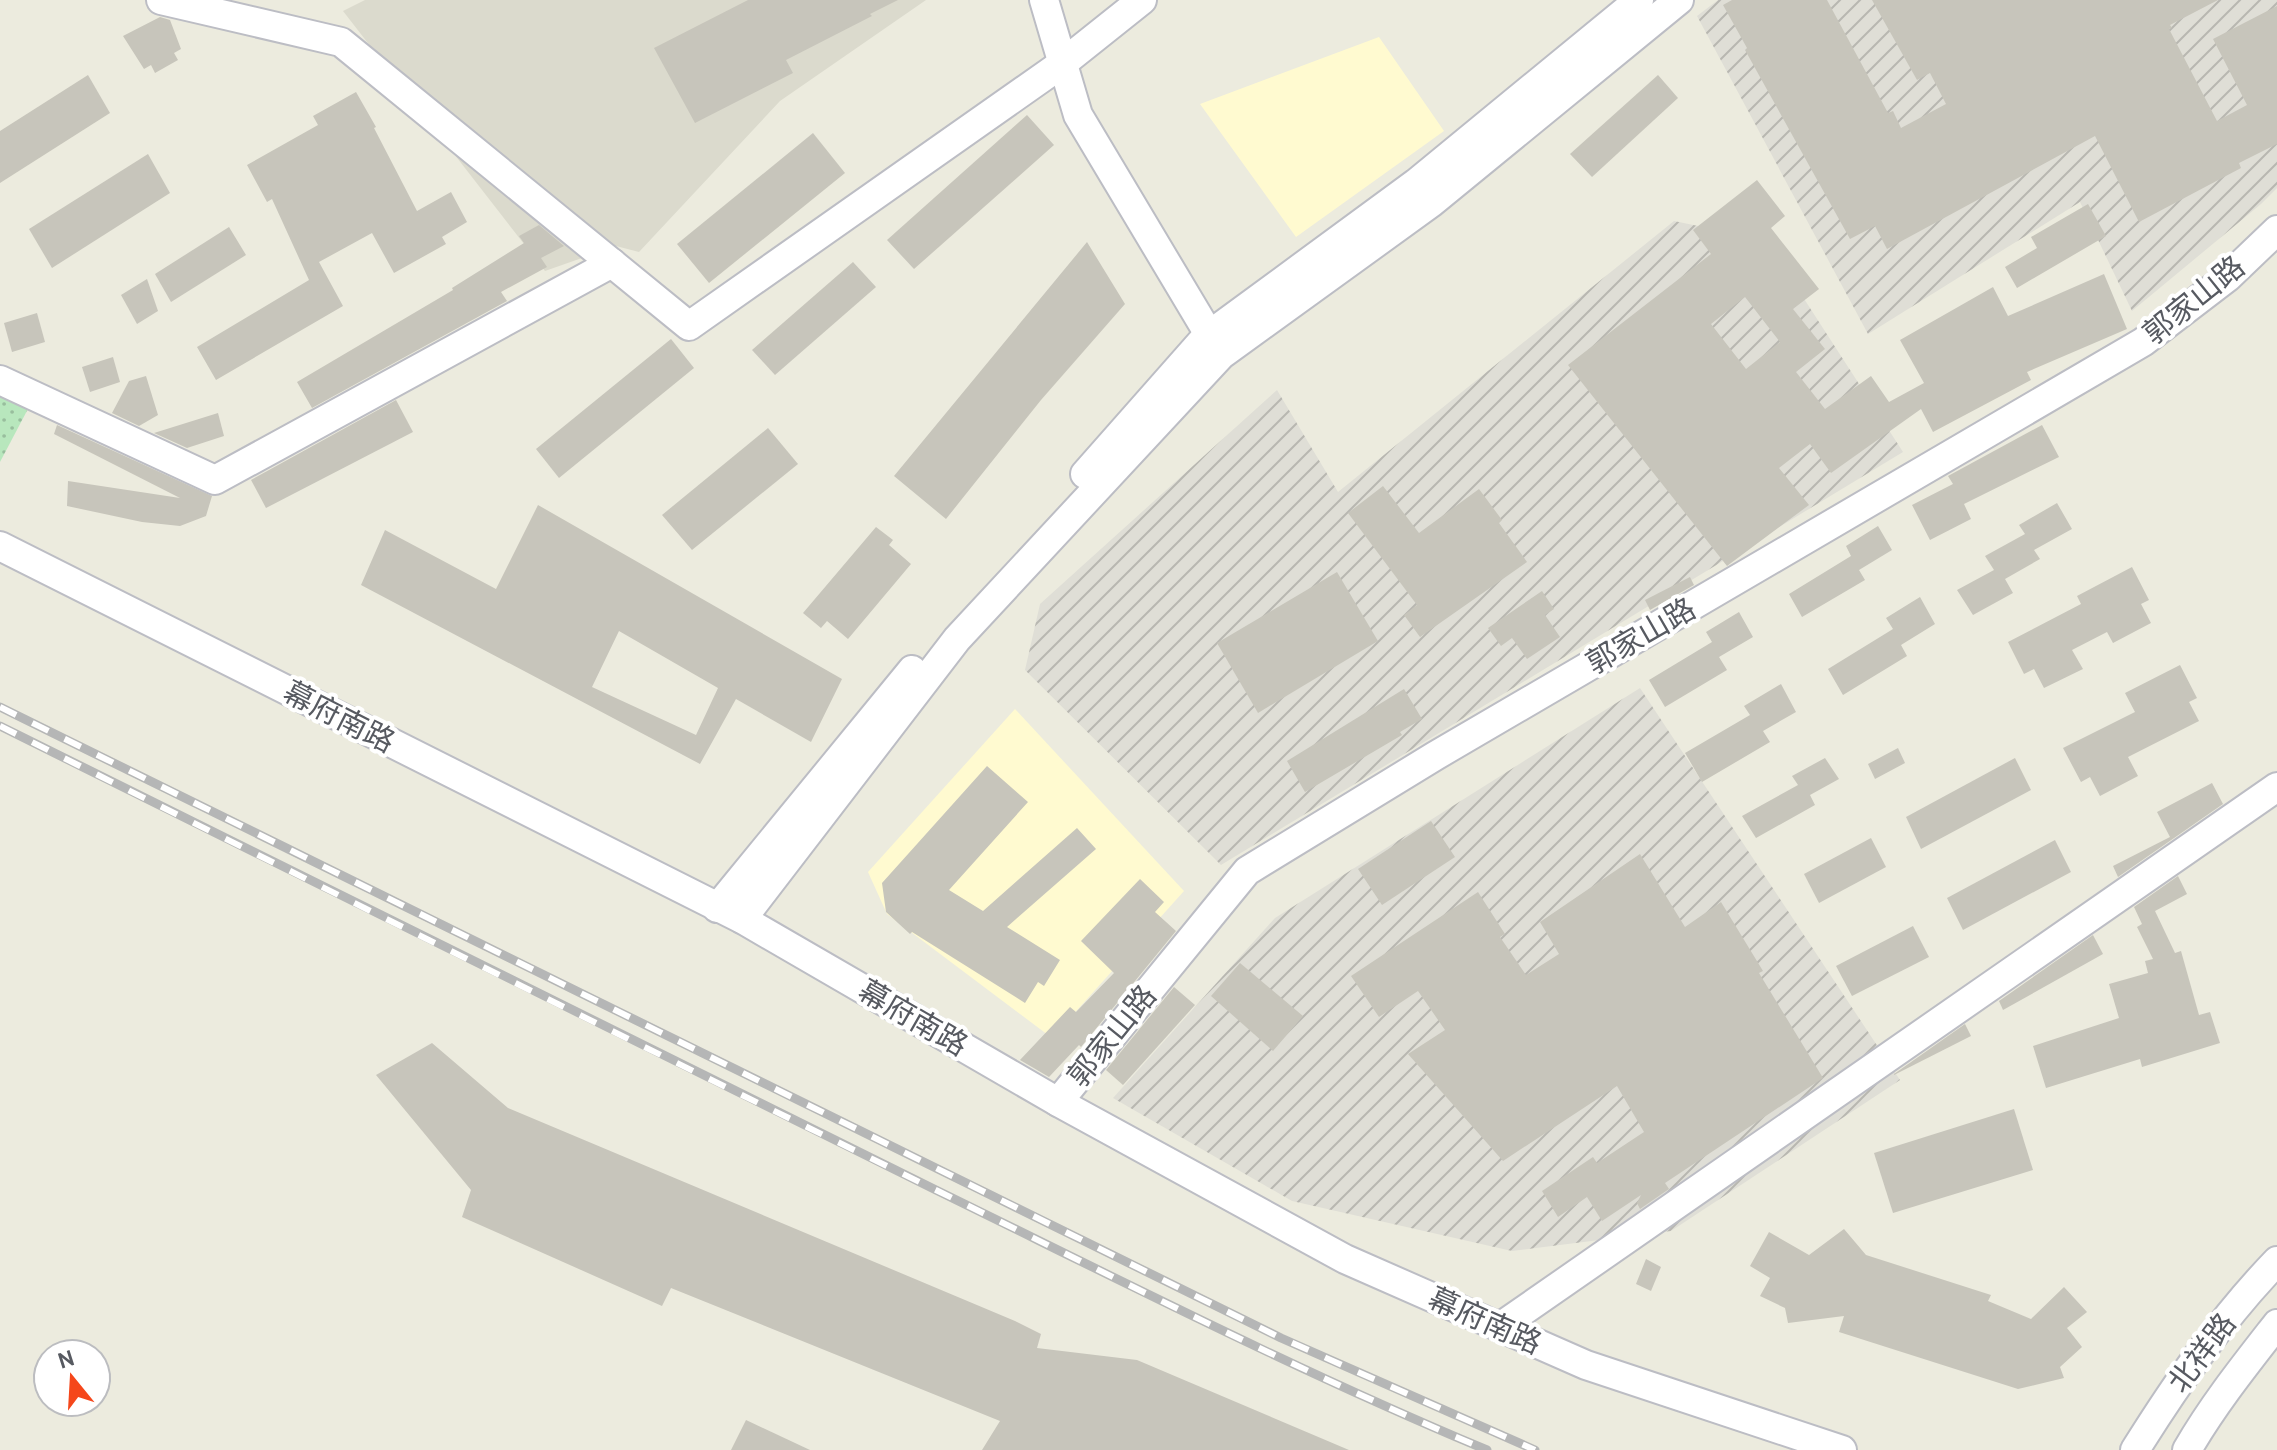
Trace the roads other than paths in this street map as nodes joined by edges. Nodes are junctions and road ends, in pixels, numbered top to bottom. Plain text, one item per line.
1 (161, 0) edge
2 (1044, 0) edge
3 (1142, 0) edge
4 (1639, 0) edge
5 (1679, 0) edge
6 (1063, 63) junction
7 (2277, 230) edge
8 (612, 263) junction
9 (1221, 355) junction
10 (0, 380) edge
11 (0, 546) edge
12 (2277, 787) edge
13 (730, 913) junction
14 (1058, 1102) junction
15 (2277, 1261) edge
16 (2277, 1324) edge
17 (1500, 1327) junction
18 (2189, 1368) junction
19 (2225, 1392) junction
20 (1842, 1450) edge
21 (2135, 1450) edge
22 (2187, 1450) edge

1 - 8 street
2 - 6 street
3 - 6 street
4 - 13 street
5 - 9 street
6 - 8 street
6 - 9 street
7 - 14 street, 郭家山路
8 - 10 street
9 - 13 street
11 - 13 street, 幕府南路
12 - 17 street
13 - 14 street, 幕府南路
14 - 17 street, 幕府南路
15 - 18 street, 北祥路
16 - 19 street, 北祥路
17 - 20 street, 幕府南路
18 - 19 street
18 - 21 street, 北祥路
19 - 22 street, 北祥路

